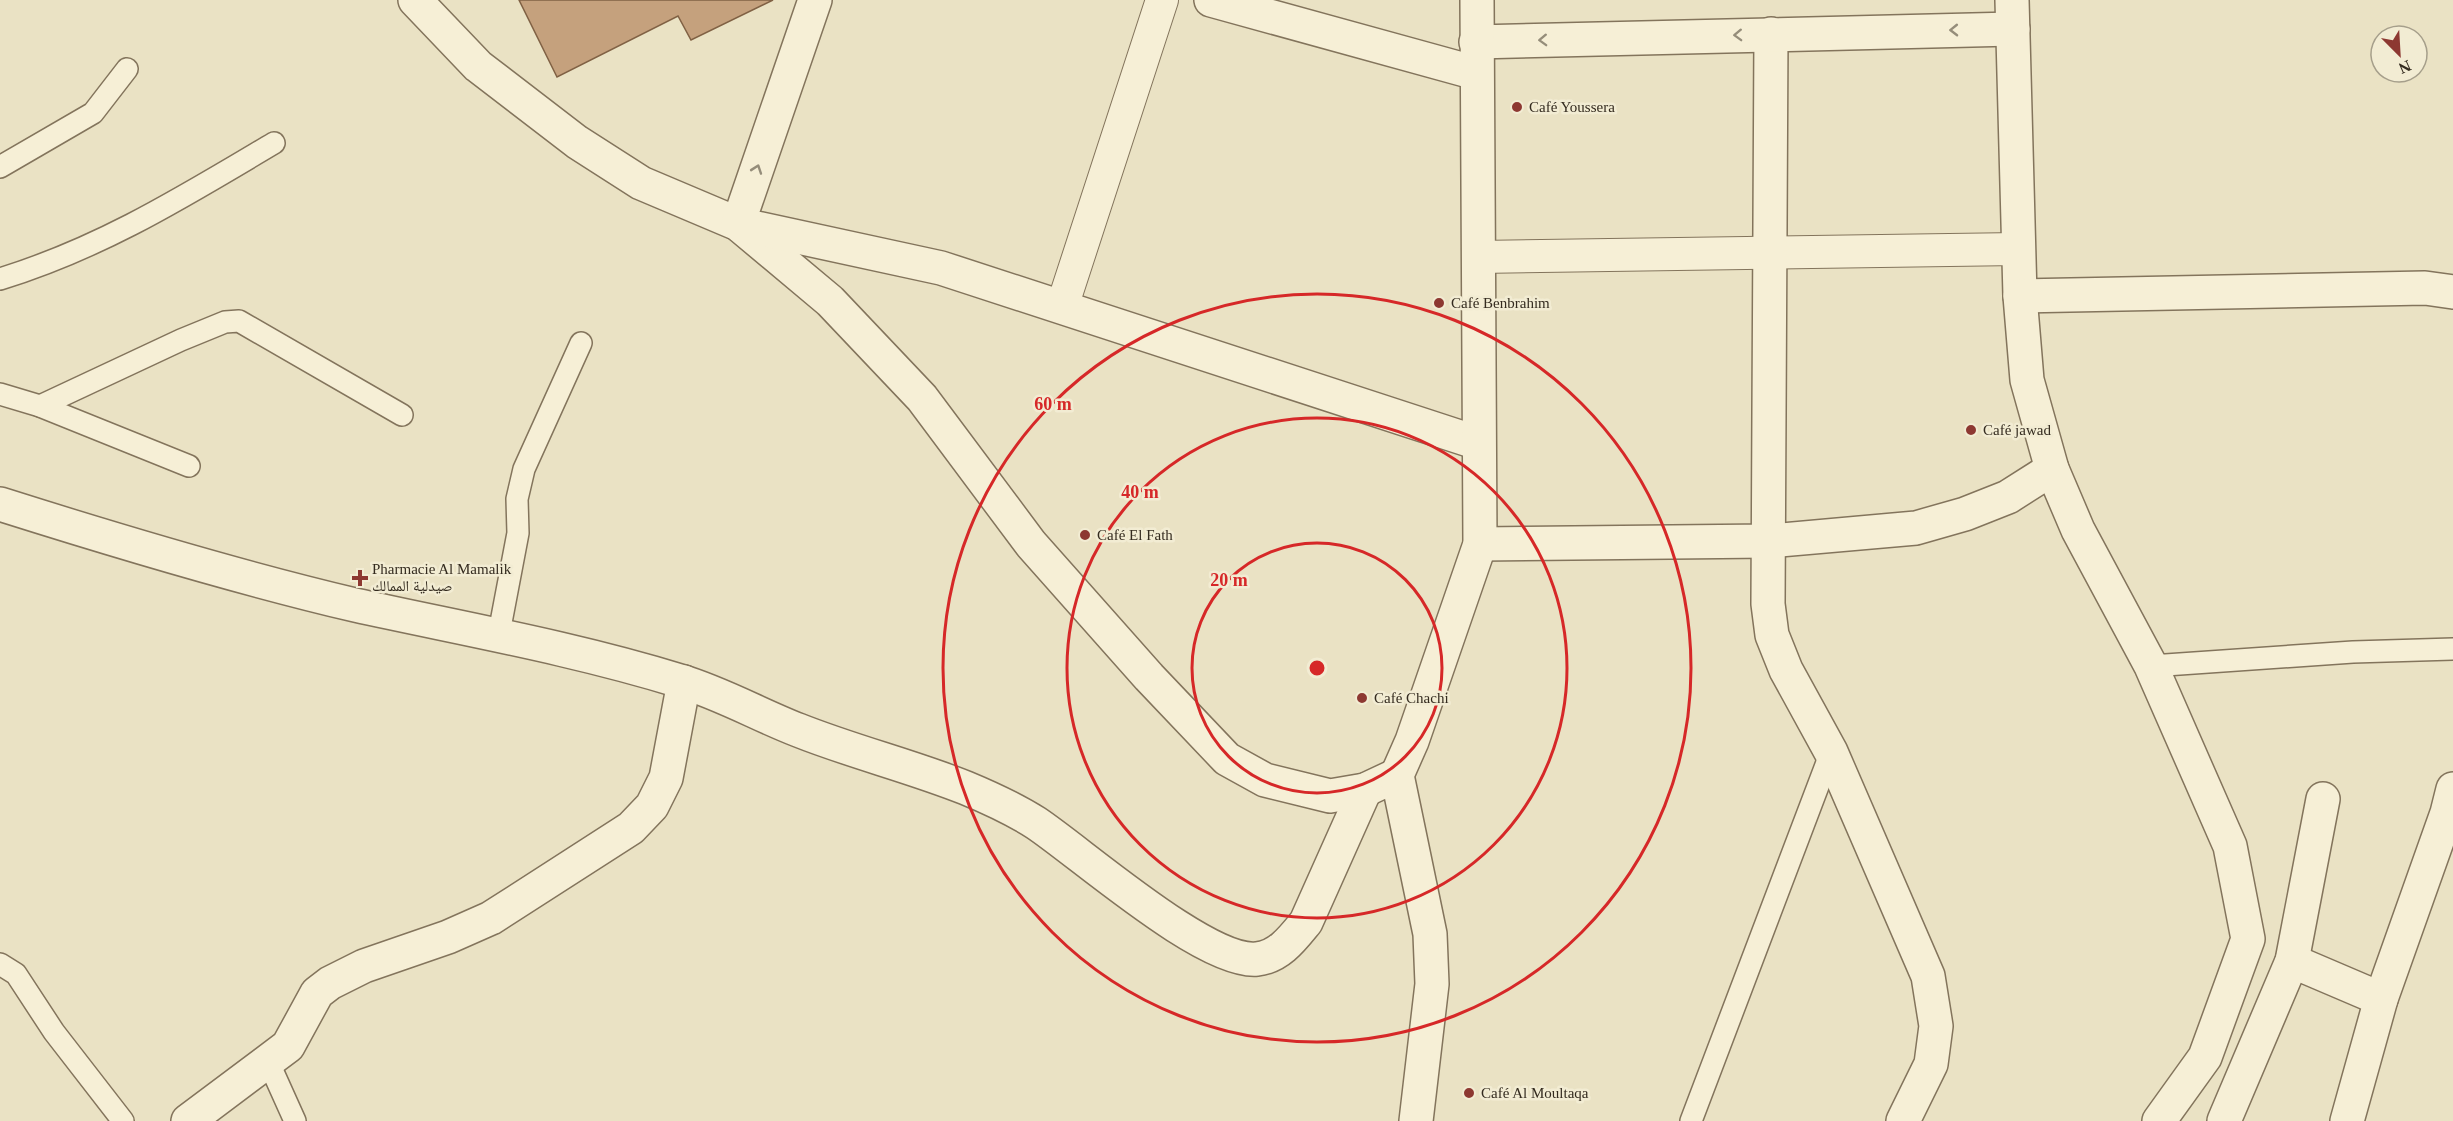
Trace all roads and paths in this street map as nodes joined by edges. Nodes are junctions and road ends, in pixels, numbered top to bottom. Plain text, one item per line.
1 (415, 0) edge
2 (815, 0) edge
3 (1162, 0) edge
4 (1211, 0) edge
5 (1477, 0) edge
6 (2012, 14) edge
7 (1771, 34) junction
8 (1476, 58) junction
9 (127, 69) dead end
10 (274, 143) dead end
11 (0, 167) edge
12 (738, 224) junction
13 (2018, 249) junction
14 (1769, 255) junction
15 (1478, 257) junction
16 (0, 279) edge
17 (2453, 292) edge
18 (2020, 296) junction
19 (1062, 307) junction
20 (581, 343) dead end
21 (0, 394) edge
22 (40, 406) junction
23 (402, 415) dead end
24 (1478, 443) junction
25 (189, 466) dead end
26 (2052, 469) junction
27 (0, 504) edge
28 (1769, 541) junction
29 (1480, 544) junction
30 (499, 633) junction
31 (2453, 649) edge
32 (2151, 666) junction
33 (684, 682) junction
34 (1831, 752) junction
35 (1397, 775) junction
36 (1365, 790) junction
37 (2324, 799) dead end
38 (2451, 806) edge
39 (2292, 961) junction
40 (0, 964) edge
41 (2380, 999) junction
42 (268, 1061) junction
43 (123, 1121) edge
44 (188, 1121) edge
45 (295, 1121) edge
46 (1416, 1121) edge
47 (1691, 1121) edge
48 (1903, 1121) edge
49 (2159, 1121) edge
50 (2224, 1121) edge
51 (2347, 1121) edge

1 - 12 street
12 -> 2 street
3 - 19 street
4 - 8 street
5 - 8 street
6 -> 7 street
6 - 13 street
7 -> 8 street
7 - 14 street
8 - 15 street
9 - 11 lane
10 - 16 lane
12 - 19 street
12 - 36 street
13 - 14 street
13 - 18 street
14 - 15 street
14 - 28 street
15 - 24 street
17 - 18 street
18 - 26 street
19 - 24 street
20 - 30 lane
21 - 22 lane
22 - 23 lane
22 - 25 lane
24 - 29 street
26 - 28 street
26 - 32 street
27 - 30 street
28 - 29 street
28 - 34 street
29 - 35 street
30 - 33 street
31 - 32 lane
32 - 49 street
33 - 36 street
33 - 42 street
34 - 47 lane
34 - 48 street
35 - 36 street
35 - 46 street
37 - 39 street
38 - 41 street
39 - 41 street
39 - 50 street
40 - 43 lane
41 - 51 street
42 - 44 street
42 - 45 lane

